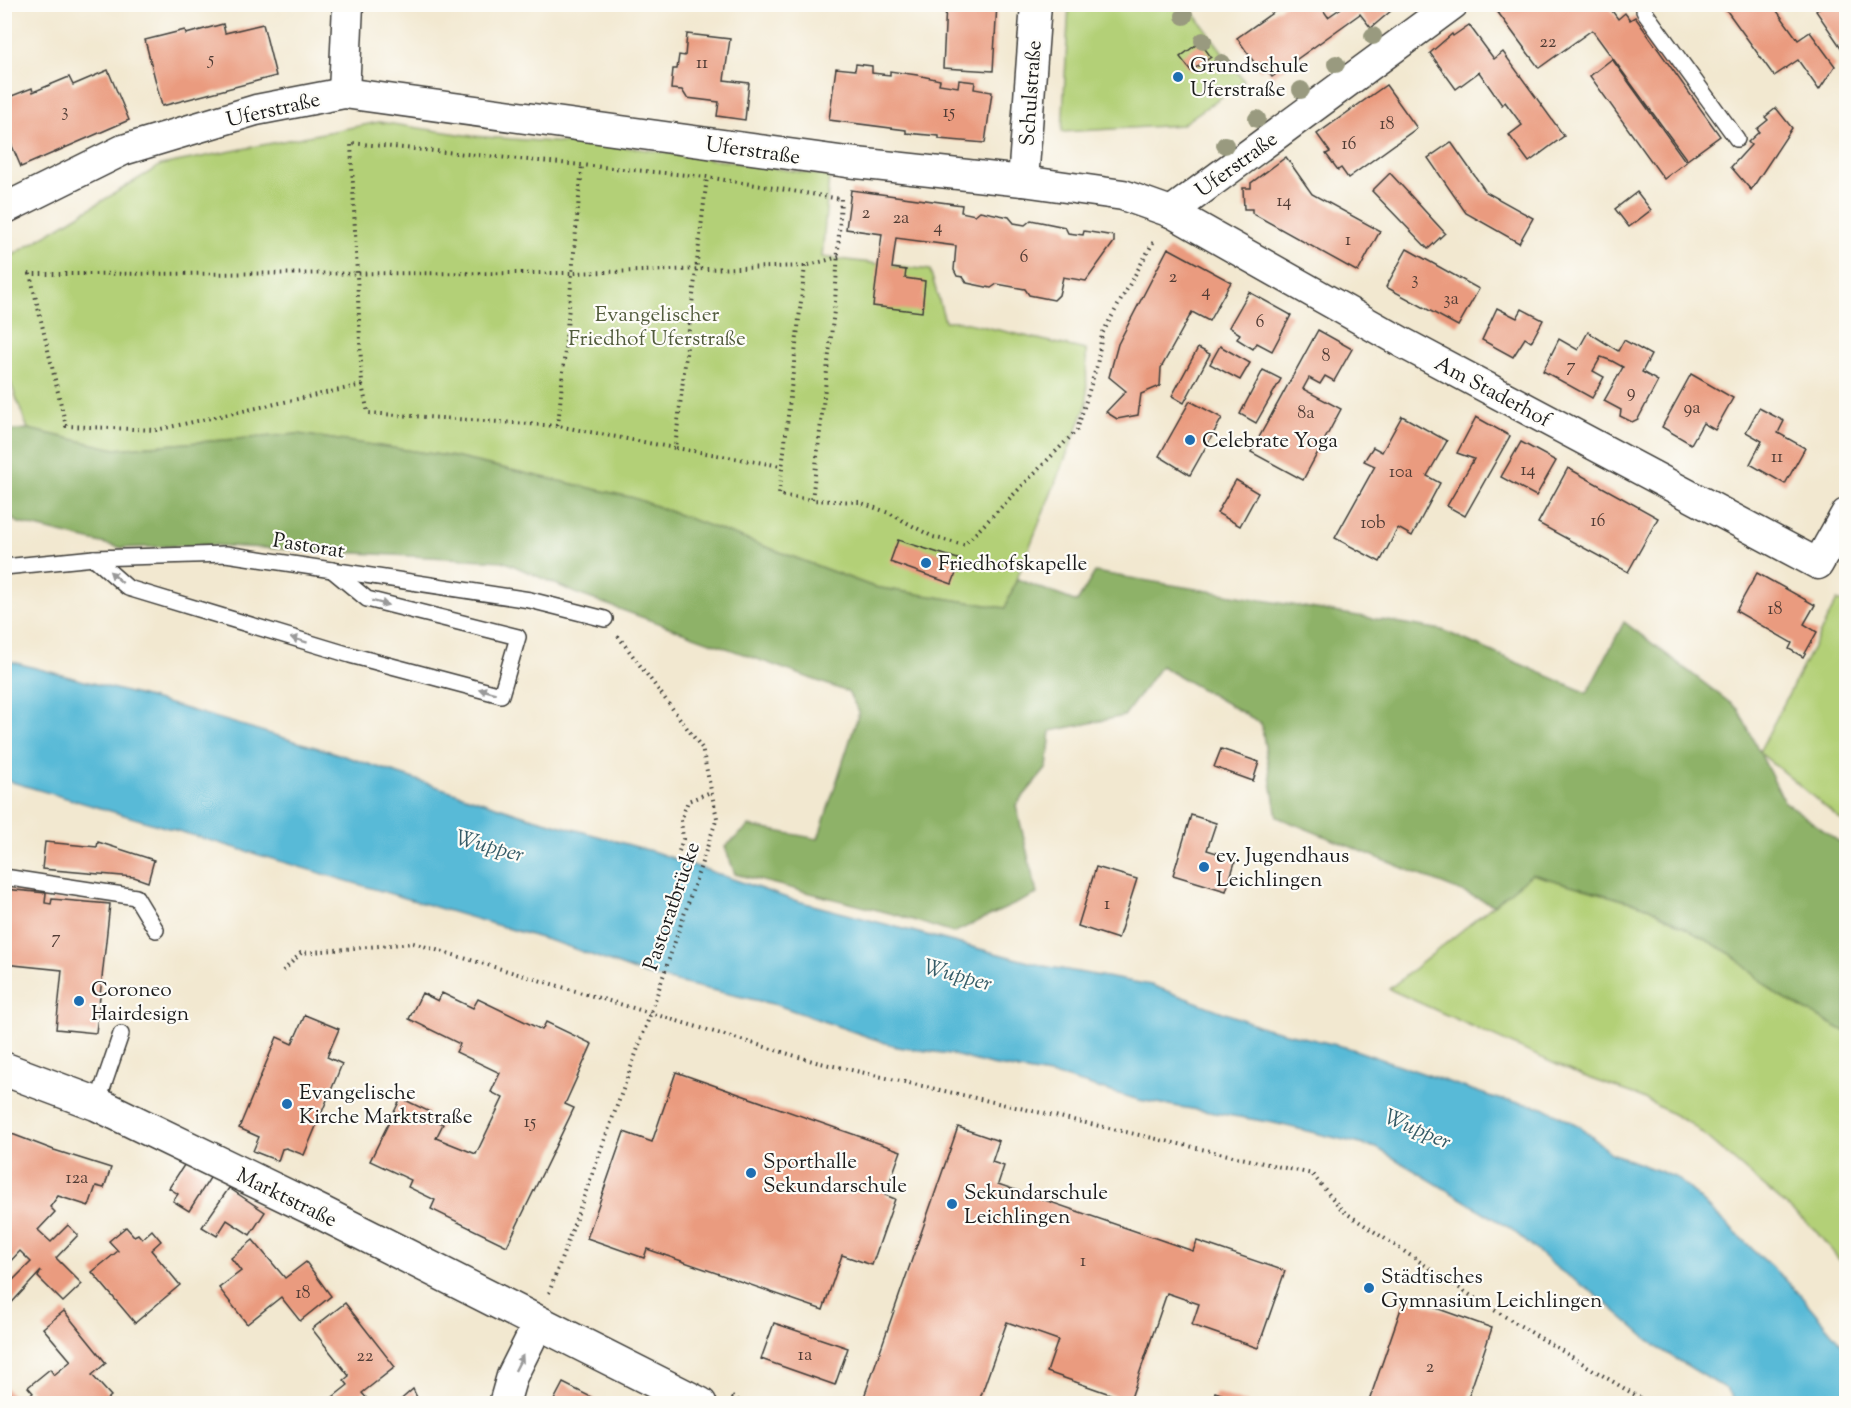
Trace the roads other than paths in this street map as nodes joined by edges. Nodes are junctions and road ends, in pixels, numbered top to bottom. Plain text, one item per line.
1 (348, 4) edge
2 (1036, 4) edge
3 (1453, 4) edge
4 (1645, 4) edge
5 (344, 93) junction
6 (1737, 139) dead end
7 (1023, 181) junction
8 (4, 209) edge
9 (1171, 212) junction
10 (1846, 514) edge
11 (94, 558) junction
12 (4, 567) edge
13 (332, 570) junction
14 (605, 619) road end
15 (4, 877) edge
16 (156, 930) dead end
17 (121, 1034) dead end
18 (4, 1070) edge
19 (98, 1104) junction
20 (551, 1330) junction
21 (504, 1404) edge
22 (700, 1404) edge

1 - 5 street
2 - 7 street, Schulstraße
3 - 9 street, Uferstraße
4 - 6 lane
5 - 7 street, Uferstraße
5 - 8 street, Uferstraße
7 - 9 street, Uferstraße
9 - 10 street, Am Staderhof
11 - 12 lane, Pastorat
11 - 13 lane, Pastorat
13 -> 11 lane
13 - 14 lane, Pastorat
15 - 16 lane
17 - 19 lane
18 - 19 main road, Marktstraße
19 - 20 main road, Marktstraße
21 -> 20 street
20 - 22 main road, Marktstraße

